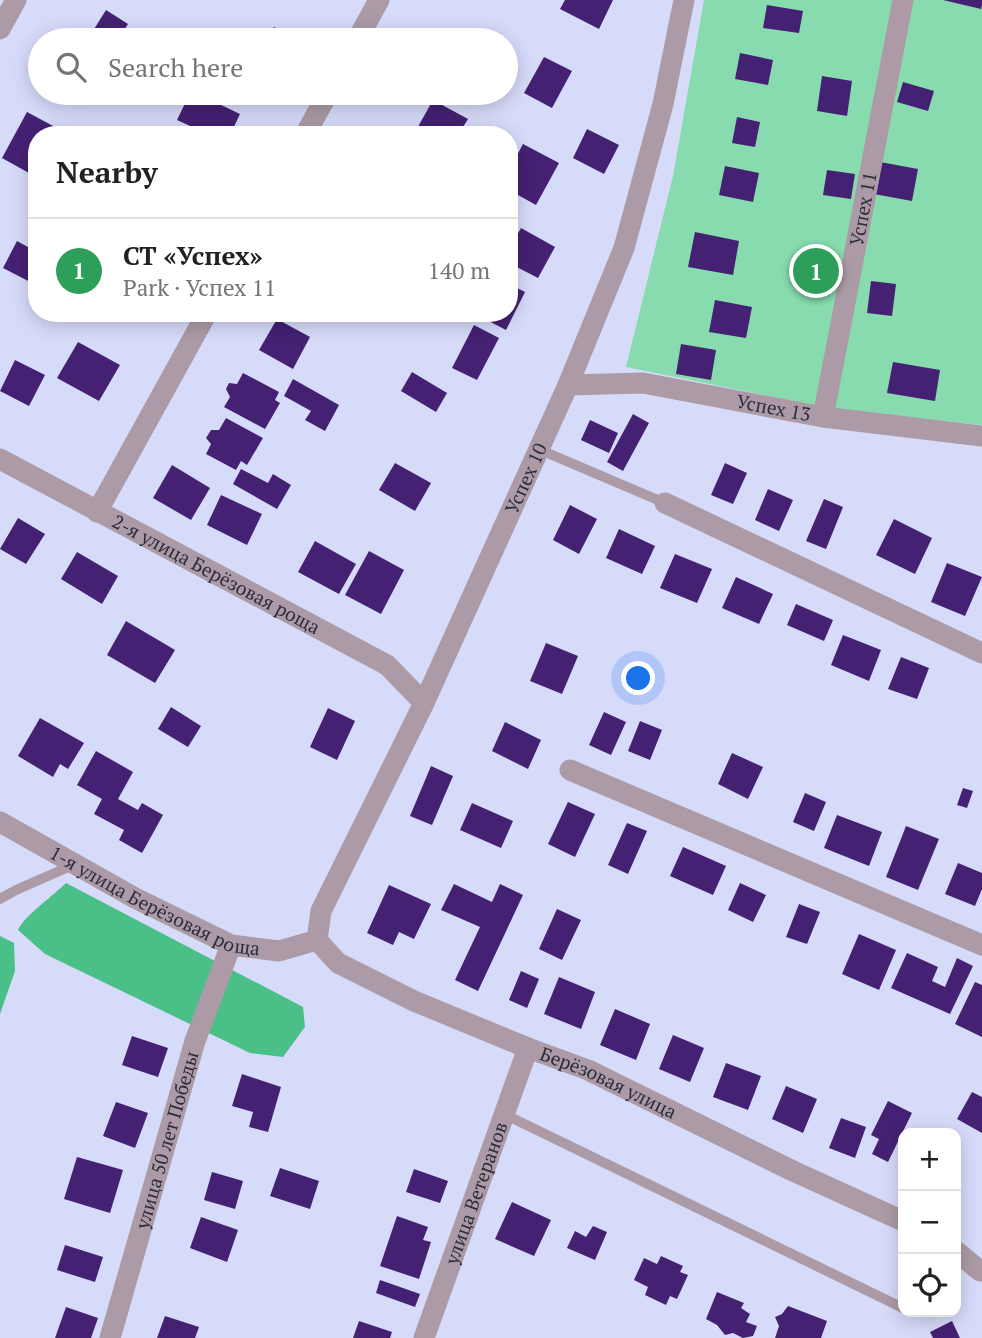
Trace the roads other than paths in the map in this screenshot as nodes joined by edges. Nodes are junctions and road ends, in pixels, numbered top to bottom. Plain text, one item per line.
1 (16, 0) edge
2 (379, 0) edge
3 (684, 0) edge
4 (903, 0) edge
5 (364, 28) edge
6 (0, 29) edge
7 (321, 105) edge
8 (310, 126) edge
9 (202, 322) edge
10 (568, 385) junction
11 (822, 417) junction
12 (982, 436) edge
13 (538, 449) junction
14 (0, 458) edge
15 (665, 503) joint
16 (97, 512) junction
17 (982, 653) edge
18 (424, 703) junction
19 (570, 770) dead end
20 (0, 822) edge
21 (74, 865) junction
22 (0, 899) edge
23 (317, 940) junction
24 (231, 945) junction
25 (982, 945) edge
26 (528, 1048) junction
27 (504, 1114) junction
28 (898, 1220) edge
29 (960, 1254) edge
30 (981, 1269) edge
31 (898, 1306) edge
32 (110, 1338) edge
33 (424, 1338) edge

1 - 6 street
2 - 5 street
3 - 10 street, Успех 10
4 - 11 street, Успех 11
7 - 8 street
9 - 16 street
10 - 11 street, Успех 13
10 - 13 street, Успех 10
11 - 12 street, Успех 13
13 - 15 lane
13 - 18 street, Успех 10
14 - 16 street, 2-я улица Берёзовая роща
15 - 17 street
16 - 18 street, 2-я улица Берёзовая роща
18 - 23 street, Успех 10
19 - 25 street
20 - 21 street, 1-я улица Берёзовая роща
21 - 22 lane
21 - 24 street, 1-я улица Берёзовая роща
23 - 24 street, 1-я улица Берёзовая роща
23 - 26 street, Берёзовая улица
24 - 32 street, улица 50 лет Победы
26 - 27 street, улица Ветеранов
26 - 28 street, Берёзовая улица
27 - 31 lane
27 - 33 street, улица Ветеранов
29 - 30 street

